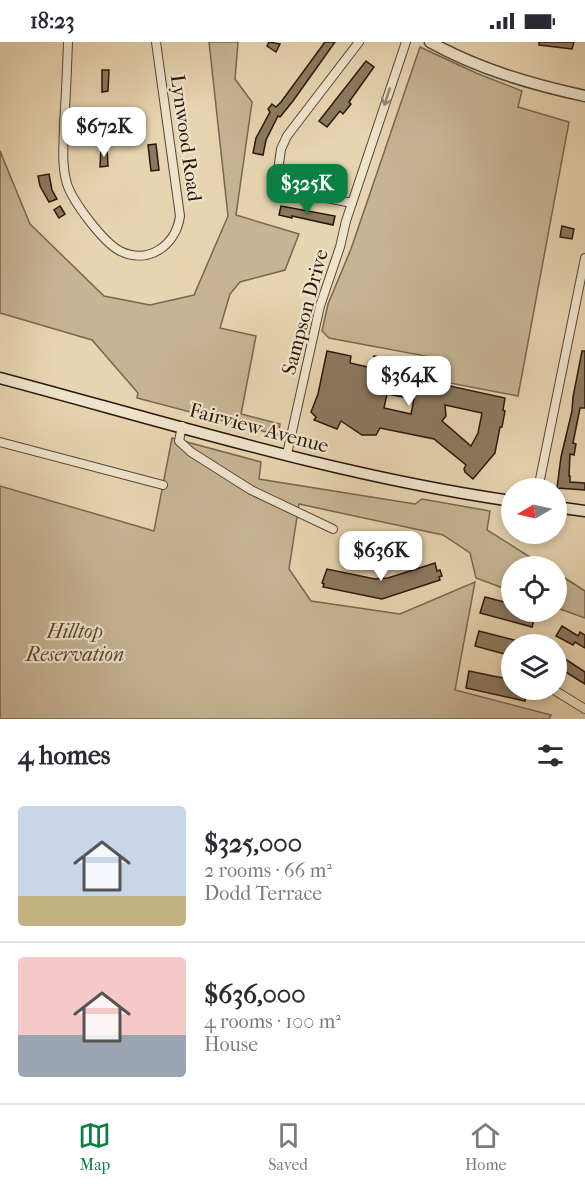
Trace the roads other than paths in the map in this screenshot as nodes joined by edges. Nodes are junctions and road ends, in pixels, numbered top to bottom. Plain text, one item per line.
1 (68, 42) edge
2 (156, 42) edge
3 (358, 42) edge
4 (405, 42) edge
5 (430, 42) edge
6 (585, 96) edge
7 (352, 203) junction
8 (585, 258) edge
9 (0, 378) edge
10 (182, 426) junction
11 (0, 442) edge
12 (287, 454) junction
13 (540, 478) edge
14 (163, 485) dead end
15 (501, 499) edge
16 (567, 509) edge
17 (585, 511) edge
18 (333, 529) dead end
19 (567, 698) edge
20 (585, 709) edge

1 - 2 street, Lynwood Road
3 - 7 street
4 -> 7 street, Sampson Drive
5 - 6 main road
7 - 12 street, Sampson Drive
8 - 13 street
9 - 10 main road, Fairview Avenue
10 - 12 main road, Fairview Avenue
10 - 18 street
11 - 14 street
12 - 15 main road, Fairview Avenue
16 - 17 main road
19 - 20 street

